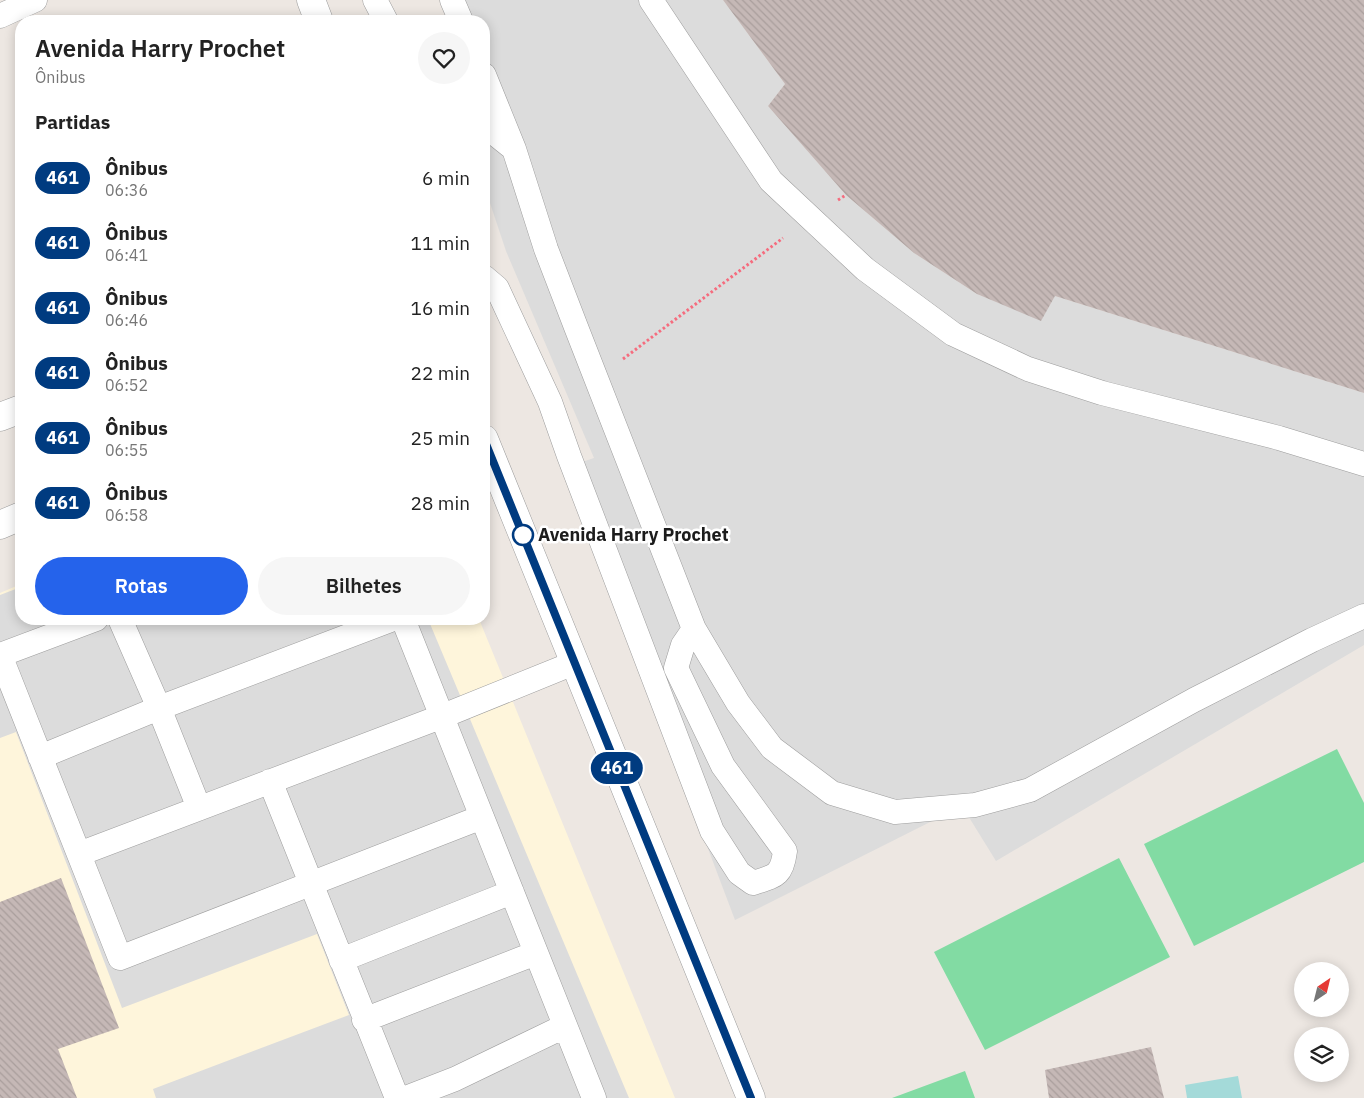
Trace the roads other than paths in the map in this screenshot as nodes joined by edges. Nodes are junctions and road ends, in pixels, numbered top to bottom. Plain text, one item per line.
1 (35, 0) edge
2 (311, 0) edge
3 (375, 0) edge
4 (452, 0) edge
5 (651, 0) edge
6 (317, 15) edge
7 (383, 15) edge
8 (458, 15) edge
9 (0, 16) edge
10 (490, 90) edge
11 (490, 130) edge
12 (514, 149) junction
13 (490, 282) edge
14 (15, 411) edge
15 (0, 417) edge
16 (490, 454) edge
17 (1364, 464) edge
18 (15, 518) edge
19 (0, 524) edge
20 (1364, 616) edge
21 (80, 625) edge
22 (123, 625) edge
23 (376, 625) edge
24 (405, 625) edge
25 (694, 629) junction
26 (574, 663) junction
27 (159, 708) junction
28 (442, 716) junction
29 (40, 757) junction
30 (270, 781) junction
31 (199, 808) junction
32 (482, 817) junction
33 (79, 854) junction
34 (310, 883) junction
35 (512, 892) junction
36 (536, 954) junction
37 (341, 960) junction
38 (364, 1020) junction
39 (565, 1026) junction
40 (397, 1098) edge
41 (406, 1098) edge
42 (594, 1098) edge
43 (751, 1098) edge

1 - 9 lane
2 - 6 street
3 - 7 lane
4 - 8 lane
5 - 17 lane
10 - 12 lane
11 - 12 lane
12 - 25 lane
13 - 25 lane
14 - 15 street
16 - 26 street
18 - 19 street
20 - 25 lane
21 - 29 lane
22 - 27 lane
23 - 27 lane
24 - 28 lane
26 - 28 lane
26 - 43 street
27 - 29 lane
27 - 31 lane
28 - 30 lane
28 - 32 lane
29 - 33 lane
30 - 31 lane
30 - 34 lane
31 - 33 lane
32 - 34 lane
32 - 35 lane
33 - 34 lane
34 - 37 lane
35 - 36 lane
35 - 37 lane
36 - 38 lane
36 - 39 lane
37 - 38 lane
38 - 40 lane
39 - 41 lane
39 - 42 lane

